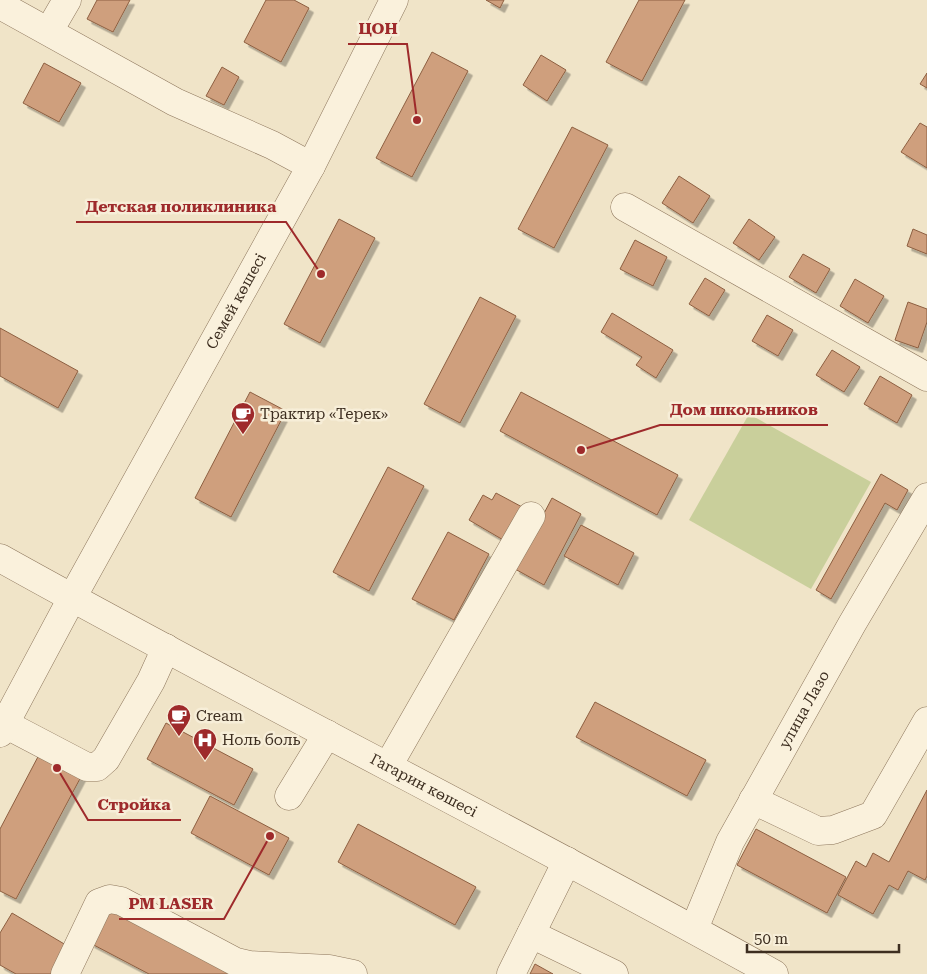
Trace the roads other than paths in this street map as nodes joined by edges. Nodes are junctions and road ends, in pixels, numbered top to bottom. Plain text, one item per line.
1 (67, 0) edge
2 (394, 0) edge
3 (0, 5) edge
4 (49, 31) junction
5 (311, 166) junction
6 (625, 207) dead end
7 (927, 377) edge
8 (927, 496) edge
9 (531, 516) dead end
10 (0, 558) edge
11 (72, 598) junction
12 (166, 648) junction
13 (927, 721) edge
14 (2, 728) edge
15 (327, 734) junction
16 (388, 766) junction
17 (289, 796) dead end
18 (753, 800) junction
19 (567, 862) junction
20 (694, 929) junction
21 (531, 934) junction
22 (64, 974) edge
23 (353, 974) edge
24 (511, 974) edge
25 (614, 974) edge
26 (774, 974) edge

1 - 4 street
2 - 5 street, Семей көшесі
3 - 4 street
4 - 5 street
5 - 11 street, Семей көшесі
6 - 7 street
8 - 18 street, улица Лазо
9 - 16 street
10 - 11 street, Гагарин көшесі
11 - 12 street, Гагарин көшесі
11 - 14 street, Семей көшесі
12 - 14 street
12 - 15 street, Гагарин көшесі
13 - 18 street
15 - 16 street, Гагарин көшесі
15 - 17 street
16 - 19 street, Гагарин көшесі
18 - 20 street, улица Лазо
19 - 20 street, Гагарин көшесі
19 - 21 street
20 - 26 street, Гагарин көшесі
21 - 24 street
21 - 25 street
22 - 23 street

